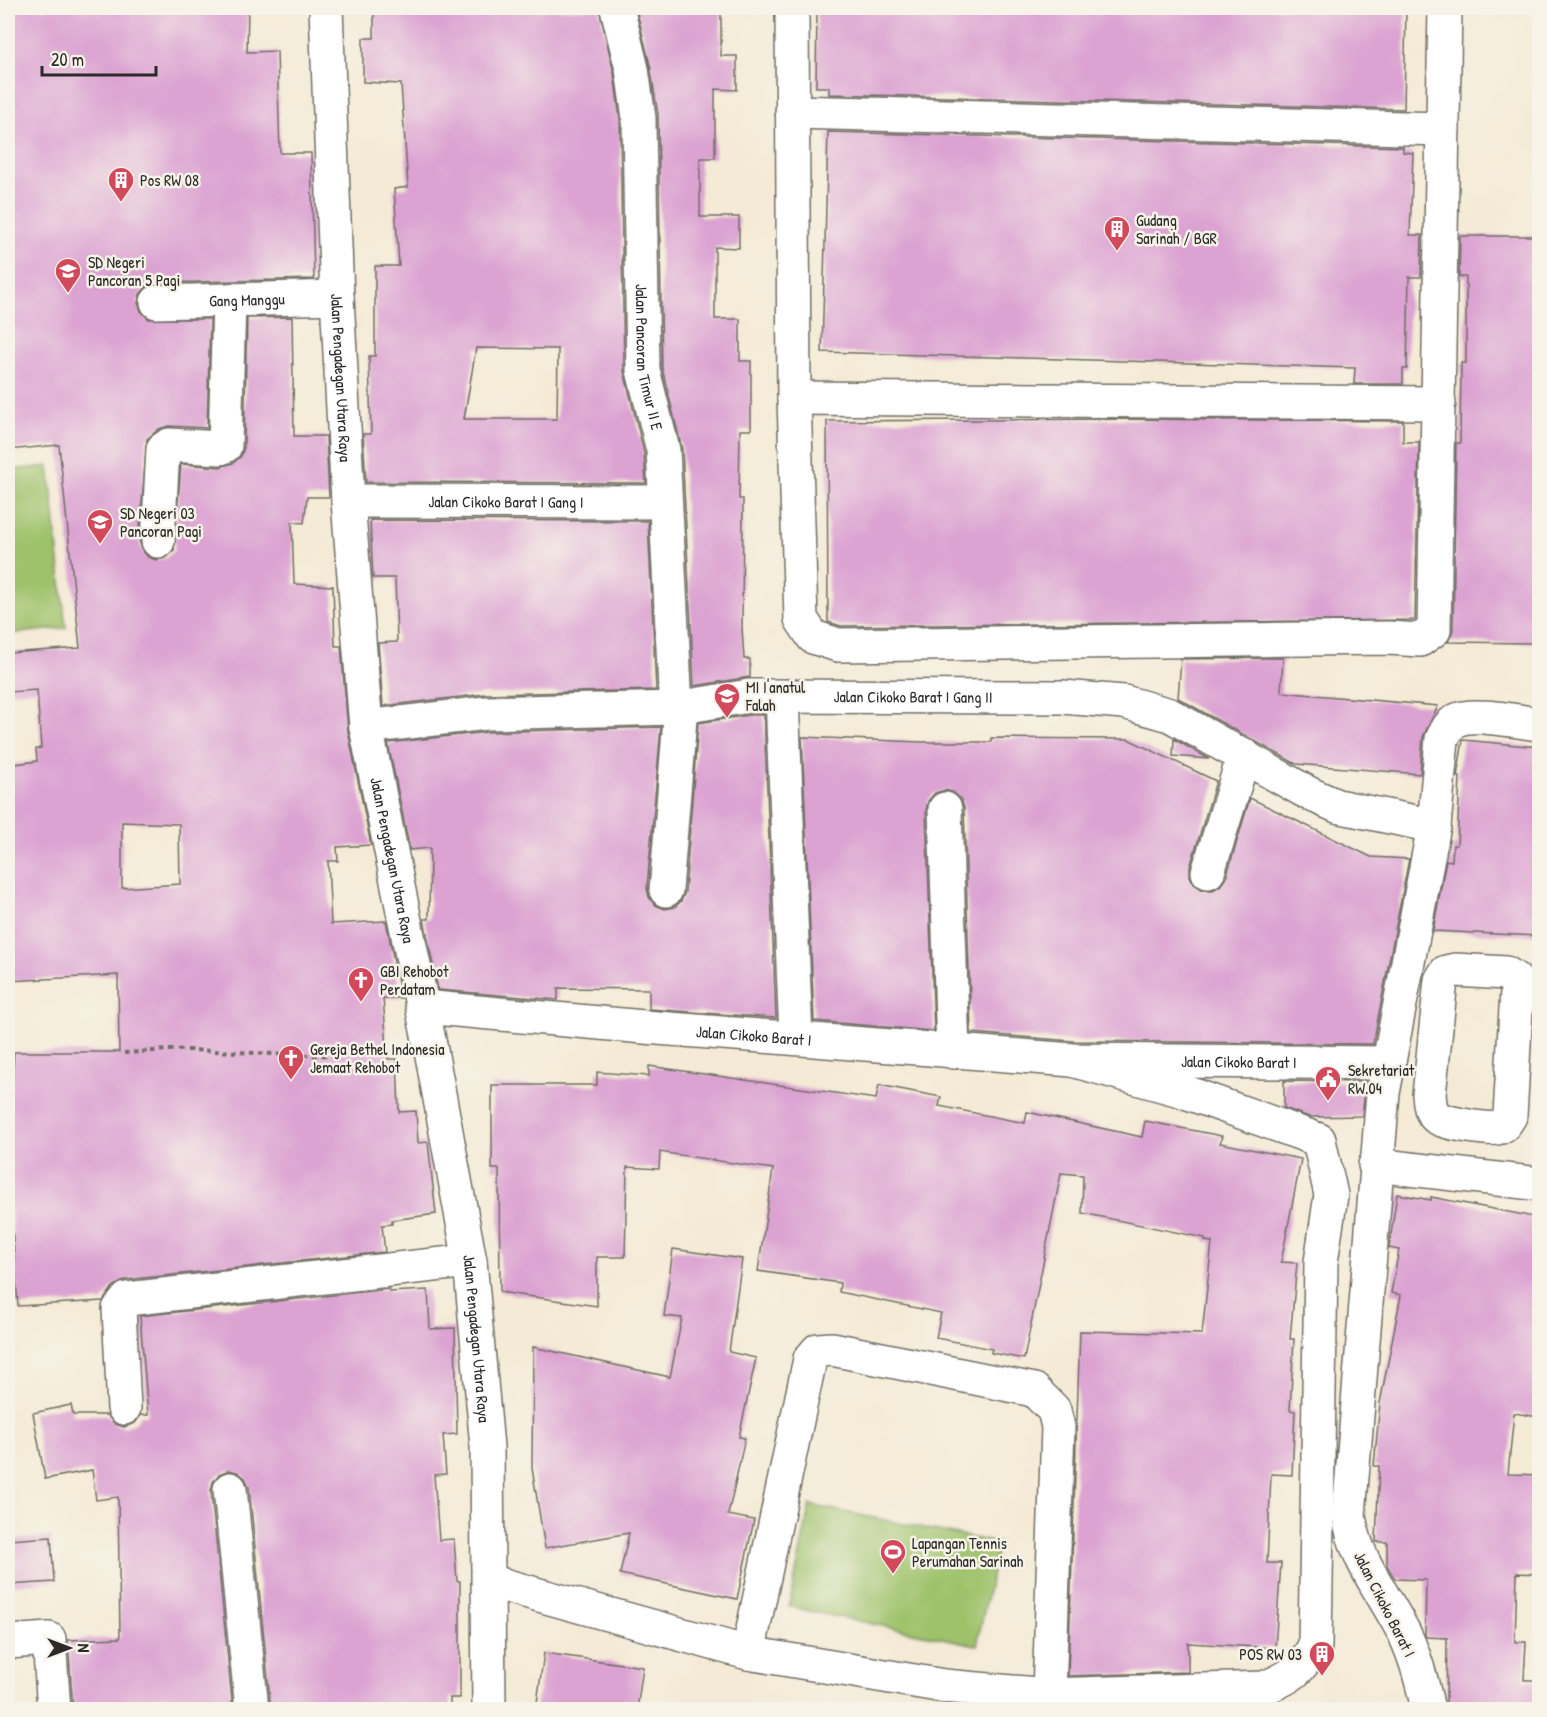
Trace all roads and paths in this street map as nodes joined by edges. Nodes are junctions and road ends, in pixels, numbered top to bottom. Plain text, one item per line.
1 (326, 8) edge
2 (617, 8) edge
3 (792, 8) edge
4 (1445, 8) edge
5 (792, 112) junction
6 (1443, 129) junction
7 (337, 297) junction
8 (157, 302) dead end
9 (229, 302) junction
10 (794, 398) junction
11 (1439, 403) junction
12 (348, 501) junction
13 (664, 502) junction
14 (158, 541) dead end
15 (782, 697) junction
16 (678, 707) junction
17 (1539, 724) edge
18 (366, 727) junction
19 (1244, 755) junction
20 (945, 809) dead end
21 (1434, 826) junction
22 (1208, 872) dead end
23 (666, 890) dead end
24 (423, 1006) junction
25 (796, 1038) junction
26 (430, 1045) junction
27 (953, 1052) junction
28 (124, 1053) dead end
29 (1072, 1060) junction
30 (1386, 1078) junction
31 (1429, 1095) junction
32 (1376, 1165) junction
33 (1539, 1184) edge
34 (470, 1261) junction
35 (124, 1408) dead end
36 (230, 1489) dead end
37 (489, 1581) junction
38 (8, 1642) edge
39 (748, 1653) junction
40 (1049, 1695) junction
41 (54, 1710) edge
42 (252, 1710) edge
43 (489, 1710) edge
44 (1428, 1710) edge

1 - 7 street, Jalan Pengadegan Utara Raya
2 - 13 street, Jalan Pancoran Timur II E
3 - 5 street
4 - 6 street
5 - 6 street
5 - 10 street
6 - 11 street
7 - 9 street, Gang Manggu
7 - 12 street, Jalan Pengadegan Utara Raya
8 - 9 street, Gang Manggu
9 - 14 street
10 - 11 street
10 - 11 street
12 - 13 street, Jalan Cikoko Barat I Gang I
12 - 18 street, Jalan Pengadegan Utara Raya
13 - 16 street, Jalan Pancoran Timur II E
15 - 16 street, Jalan Cikoko Barat I Gang II
15 - 19 street, Jalan Cikoko Barat I Gang II
15 - 25 street
16 - 18 street, Jalan Cikoko Barat I Gang II
16 - 23 street, Jalan Pancoran Timur II E
17 - 21 street
18 - 24 street, Jalan Pengadegan Utara Raya
19 - 21 street, Jalan Cikoko Barat I Gang II
19 - 22 street
20 - 27 street
21 - 30 street
24 - 25 street, Jalan Cikoko Barat I
24 - 26 street, Jalan Pengadegan Utara Raya
25 - 27 street, Jalan Cikoko Barat I
26 - 28 path
26 - 34 street, Jalan Pengadegan Utara Raya
27 - 29 street, Jalan Cikoko Barat I
29 - 30 street, Jalan Cikoko Barat I
29 - 40 street
30 - 31 street
30 - 32 street, Jalan Cikoko Barat I
31 - 31 street
32 - 33 street
32 - 44 street, Jalan Cikoko Barat I
34 - 35 street
34 - 37 street, Jalan Pengadegan Utara Raya
36 - 42 street
37 - 39 street
37 - 43 street, Jalan Pengadegan Utara Raya
38 - 41 street
39 - 40 street
39 - 40 street

